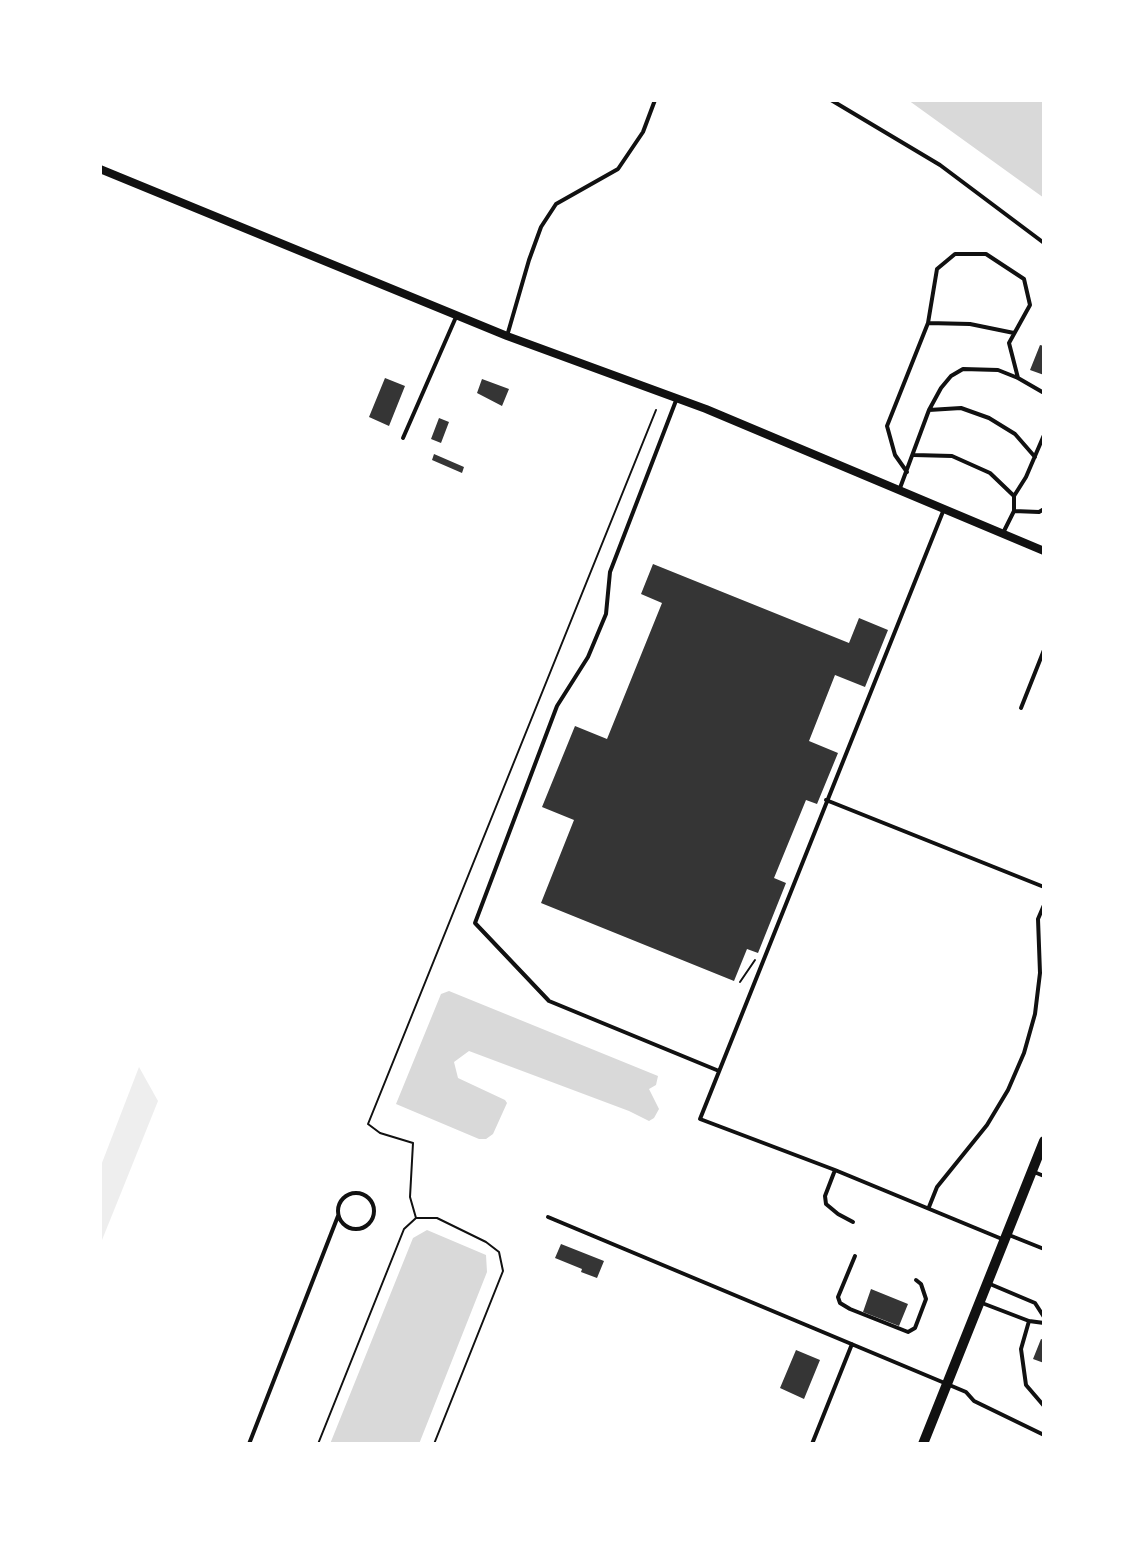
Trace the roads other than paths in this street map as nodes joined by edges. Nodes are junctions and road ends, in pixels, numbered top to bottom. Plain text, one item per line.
1 (655, 100) edge
2 (831, 100) edge
3 (100, 169) edge
4 (1044, 243) edge
5 (456, 315) junction
6 (928, 323) junction
7 (1014, 333) junction
8 (507, 336) junction
9 (1018, 378) junction
10 (1044, 390) edge
11 (677, 398) junction
12 (929, 410) junction
13 (1044, 435) edge
14 (403, 438) dead end
15 (914, 455) junction
16 (1035, 457) junction
17 (907, 472) junction
18 (899, 490) junction
19 (1014, 496) junction
20 (944, 509) junction
21 (1044, 509) edge
22 (1014, 511) junction
23 (1003, 533) junction
24 (1044, 551) edge
25 (1044, 650) edge
26 (1021, 708) dead end
27 (826, 800) junction
28 (1044, 887) edge
29 (1044, 905) edge
30 (719, 1071) junction
31 (1044, 1141) edge
32 (835, 1170) junction
33 (1032, 1171) junction
34 (1044, 1176) edge
35 (929, 1207) junction
36 (338, 1216) junction
37 (548, 1217) dead end
38 (853, 1222) dead end
39 (1006, 1237) junction
40 (1044, 1249) edge
41 (855, 1256) dead end
42 (916, 1280) dead end
43 (987, 1283) junction
44 (980, 1302) junction
45 (1044, 1320) edge
46 (1029, 1321) junction
47 (852, 1344) junction
48 (947, 1384) junction
49 (1044, 1406) edge
50 (1044, 1435) edge
51 (249, 1444) edge
52 (812, 1444) edge
53 (923, 1444) edge

1 - 8 lane
2 - 4 lane
3 - 5 street
5 - 8 street
5 - 14 lane
6 - 7 lane
6 - 7 lane
6 - 17 lane
7 - 9 lane
8 - 11 street
9 - 10 lane
9 - 12 lane
11 - 18 street
11 - 30 lane
12 - 15 lane
12 - 16 lane
13 - 16 lane
15 - 17 lane
15 - 19 lane
16 - 19 lane
17 - 18 lane
18 - 20 street
19 - 22 lane
20 - 23 street
20 - 27 lane
21 - 22 lane
22 - 23 lane
23 - 24 street
25 - 26 lane
27 - 28 lane
27 - 30 lane
29 - 35 lane
30 - 32 lane
31 - 33 street
32 - 35 lane
32 - 38 lane
33 - 34 lane
33 - 39 street
35 - 39 lane
36 - 36 lane
36 - 51 lane
37 - 47 lane
39 - 40 lane
39 - 43 street
41 - 42 lane
43 - 44 street
43 - 45 lane
44 - 46 lane
44 - 48 street
45 - 46 lane
46 - 49 lane
47 - 48 lane
47 - 52 lane
48 - 50 lane
48 - 53 street

